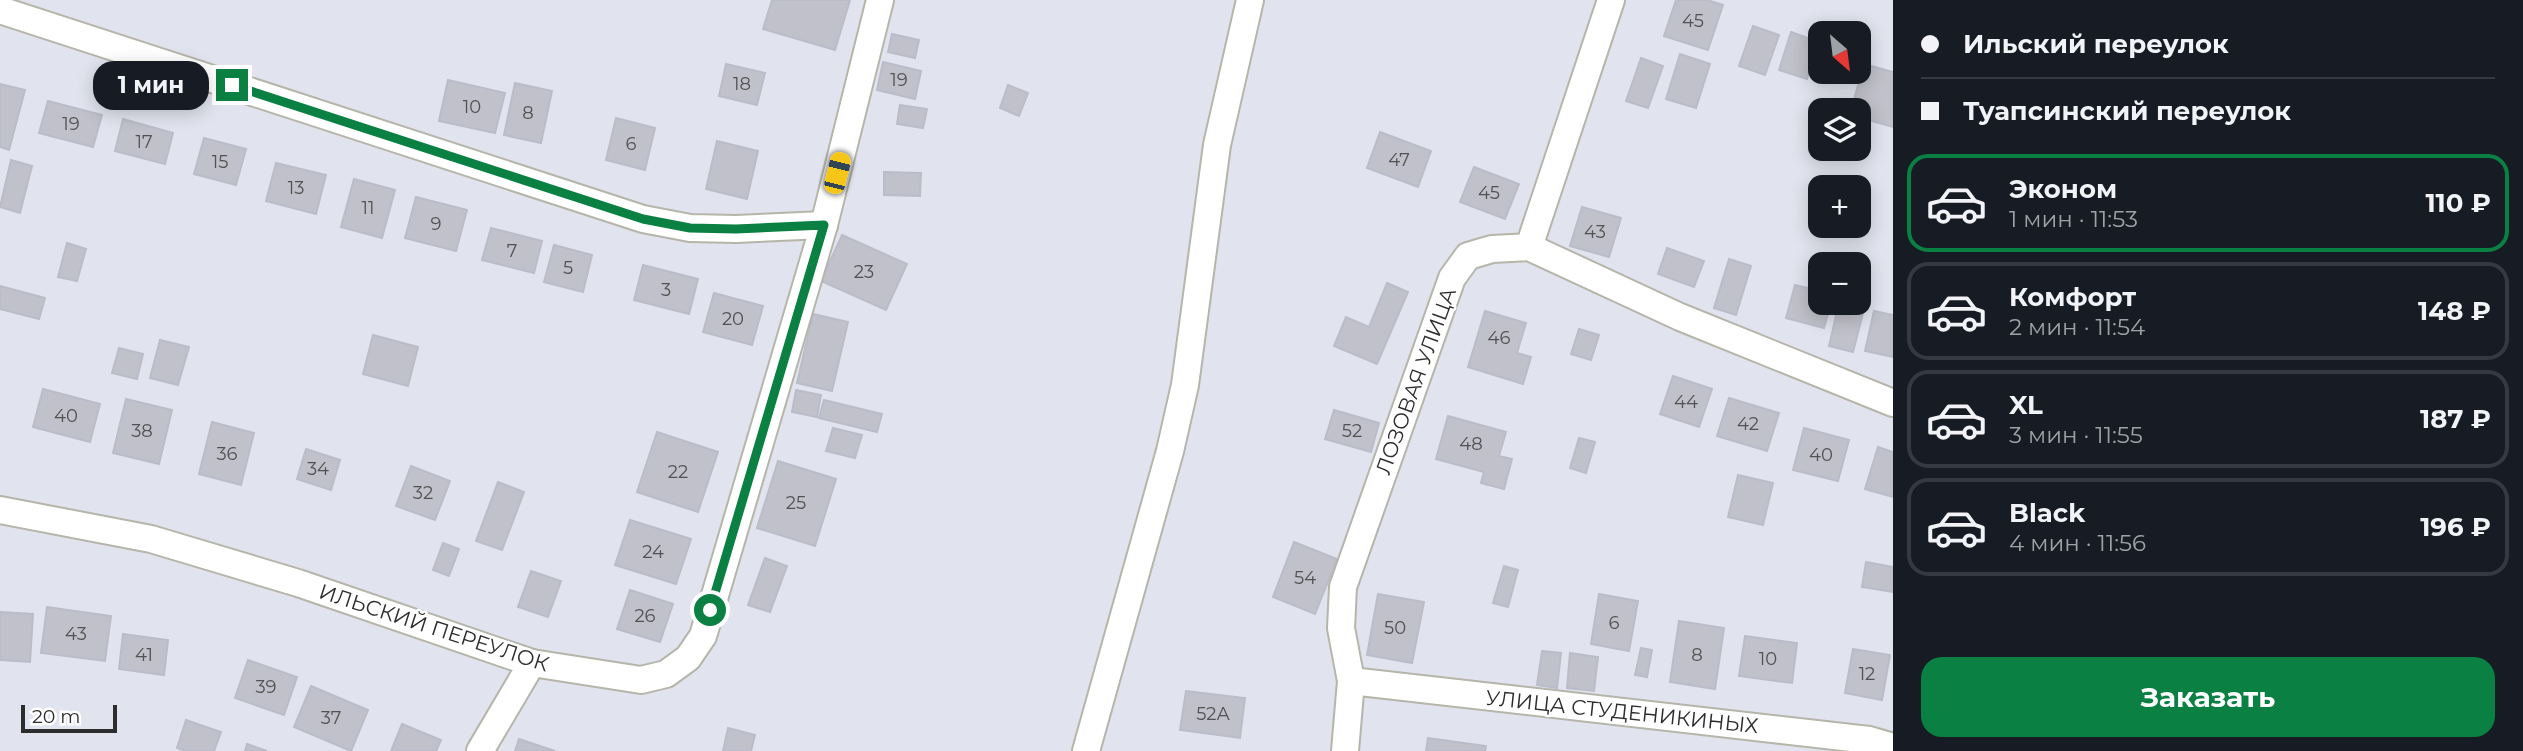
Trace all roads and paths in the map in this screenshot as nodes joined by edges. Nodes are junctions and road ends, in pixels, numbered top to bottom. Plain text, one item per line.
1 (880, 0) edge
2 (1250, 0) edge
3 (1611, 0) edge
4 (0, 10) edge
5 (824, 225) junction
6 (1529, 247) junction
7 (1893, 403) edge
8 (0, 510) edge
9 (532, 663) junction
10 (1351, 681) junction
11 (1893, 747) edge
12 (480, 751) edge
13 (1086, 751) edge
14 (1345, 751) edge

1 - 5 street, ИЛЬСКИЙ ПЕРЕУЛОК
2 - 13 street
3 - 6 street
4 - 5 street
5 - 9 street, ИЛЬСКИЙ ПЕРЕУЛОК
6 - 7 street, ЛОЗОВАЯ УЛИЦА
6 - 10 street, ЛОЗОВАЯ УЛИЦА
8 - 9 street, ИЛЬСКИЙ ПЕРЕУЛОК
9 - 12 street
10 - 11 street, УЛИЦА СТУДЕНИКИНЫХ
10 - 14 street, ЛОЗОВАЯ УЛИЦА

